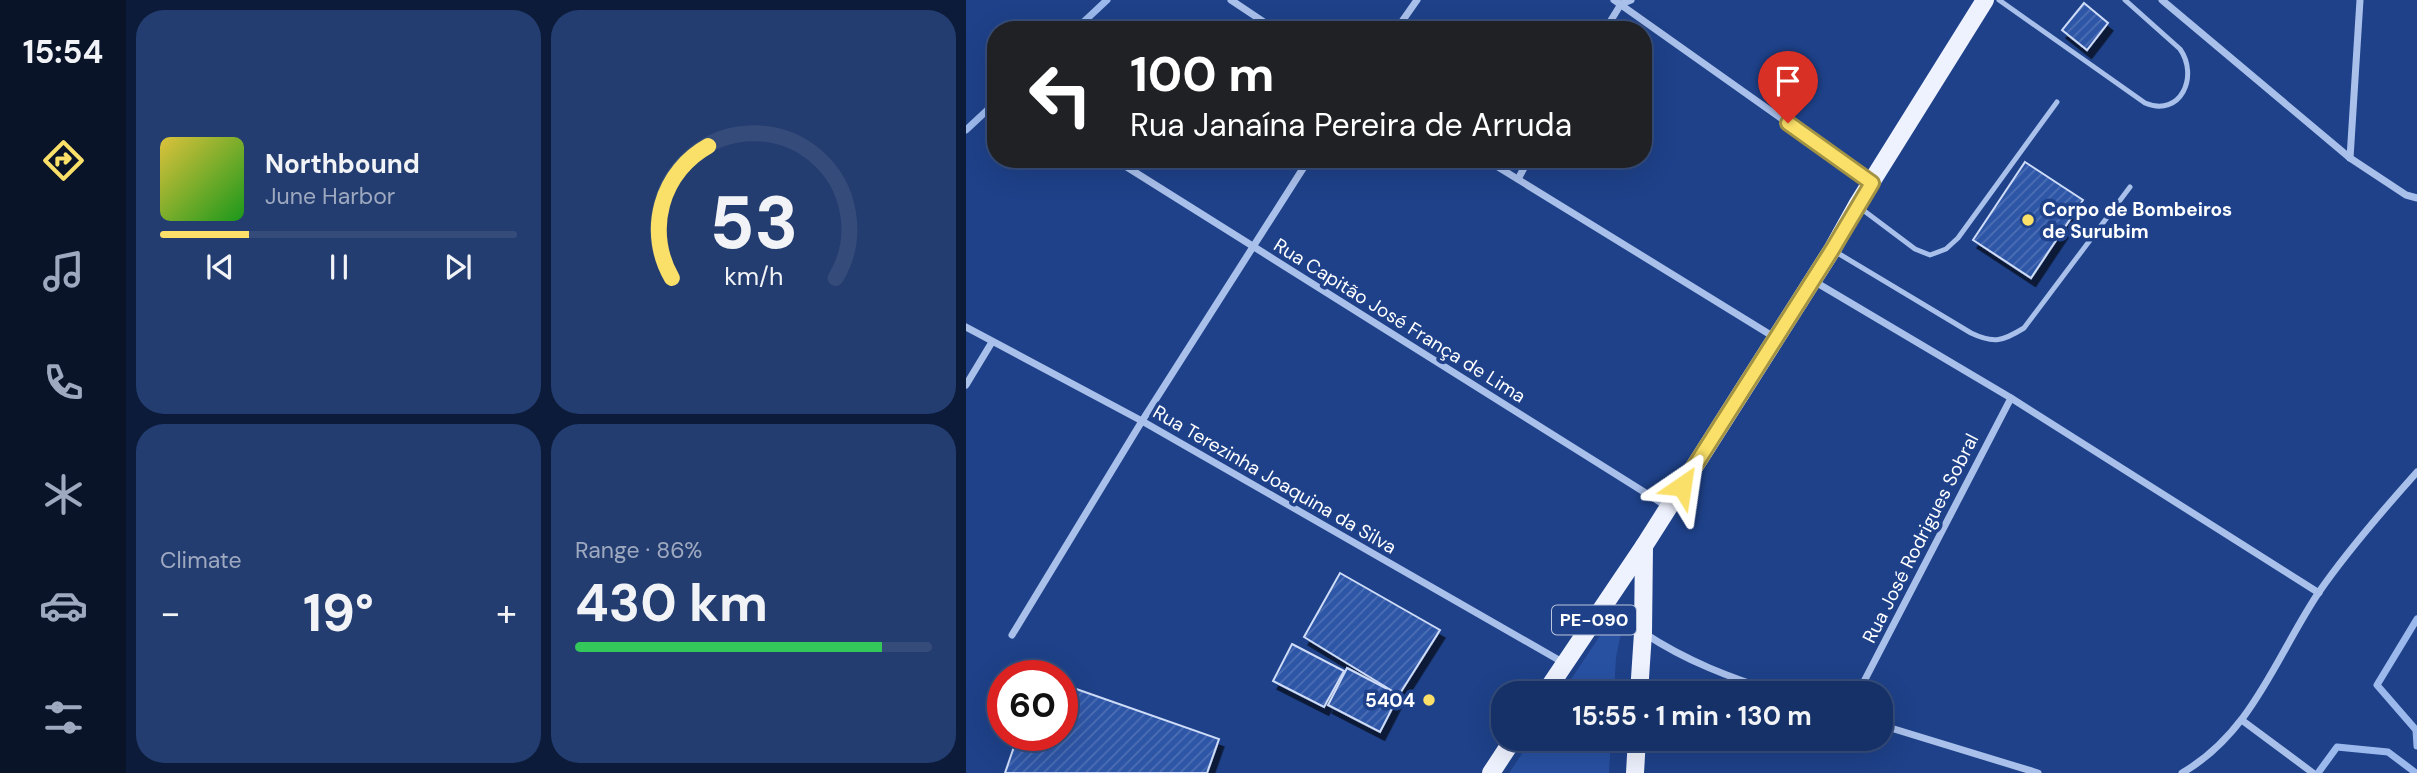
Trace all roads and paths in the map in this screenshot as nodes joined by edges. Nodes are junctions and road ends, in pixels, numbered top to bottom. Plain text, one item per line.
1 (1231, 0) edge
2 (1417, 0) edge
3 (1631, 0) edge
4 (1985, 0) edge
5 (1999, 0) edge
6 (2124, 0) edge
7 (2162, 0) edge
8 (2360, 0) edge
9 (1617, 2) edge
10 (1262, 21) edge
11 (1402, 21) edge
12 (1609, 21) edge
13 (1644, 21) edge
14 (1652, 27) edge
15 (2057, 102) dead end
16 (2350, 158) junction
17 (1128, 168) edge
18 (1303, 168) edge
19 (1501, 168) edge
20 (1524, 168) edge
21 (1518, 178) junction
22 (1872, 183) junction
23 (2130, 187) dead end
24 (2417, 198) edge
25 (1857, 205) junction
26 (1252, 246) junction
27 (1832, 250) junction
28 (1811, 279) junction
29 (966, 327) edge
30 (1775, 337) junction
31 (992, 342) junction
32 (966, 385) edge
33 (2011, 398) junction
34 (1142, 421) junction
35 (2417, 472) edge
36 (1668, 507) junction
37 (1644, 546) junction
38 (2319, 593) junction
39 (1643, 633) junction
40 (1012, 635) dead end
41 (1565, 663) junction
42 (1553, 681) edge
43 (1640, 681) edge
44 (1742, 681) edge
45 (1864, 681) edge
46 (2243, 721) junction
47 (1893, 729) edge
48 (1505, 751) edge
49 (1636, 751) edge
50 (1490, 773) edge
51 (1634, 773) edge
52 (2038, 773) edge
53 (2182, 773) edge
54 (2313, 773) edge

1 - 10 street
2 - 11 street
3 - 9 street
4 - 22 main road, PE-090
5 - 6 lane
7 - 16 street
8 - 16 street
9 - 12 street
9 - 13 street
14 - 22 street
15 - 25 lane
16 - 24 street
17 - 26 street, Rua Capitão José França de Lima
18 - 26 street
19 - 21 street
20 - 21 street
21 - 30 street
22 - 25 main road, PE-090
23 - 27 lane
25 - 27 main road, PE-090
26 - 34 street
26 - 36 street, Rua Capitão José França de Lima
27 - 28 main road, PE-090
28 - 30 main road, PE-090
28 - 33 street
29 - 31 street, Rua Terezinha Joaquina da Silva
30 - 36 main road, PE-090
31 - 32 street
31 - 34 street, Rua Terezinha Joaquina da Silva
33 - 38 street
33 - 45 street, Rua José Rodrigues Sobral
34 - 40 street
34 - 41 street, Rua Terezinha Joaquina da Silva
35 - 38 street
36 - 37 main road, PE-090
37 - 39 main road, PE-090 / PE-090
37 - 41 main road, PE-090 / PE-090
38 - 46 street
39 - 43 main road, PE-090 / PE-090
39 - 44 street
41 - 42 main road, PE-090 / PE-090
46 - 53 street
46 - 54 street
47 - 52 street
48 - 50 main road
49 - 51 main road

